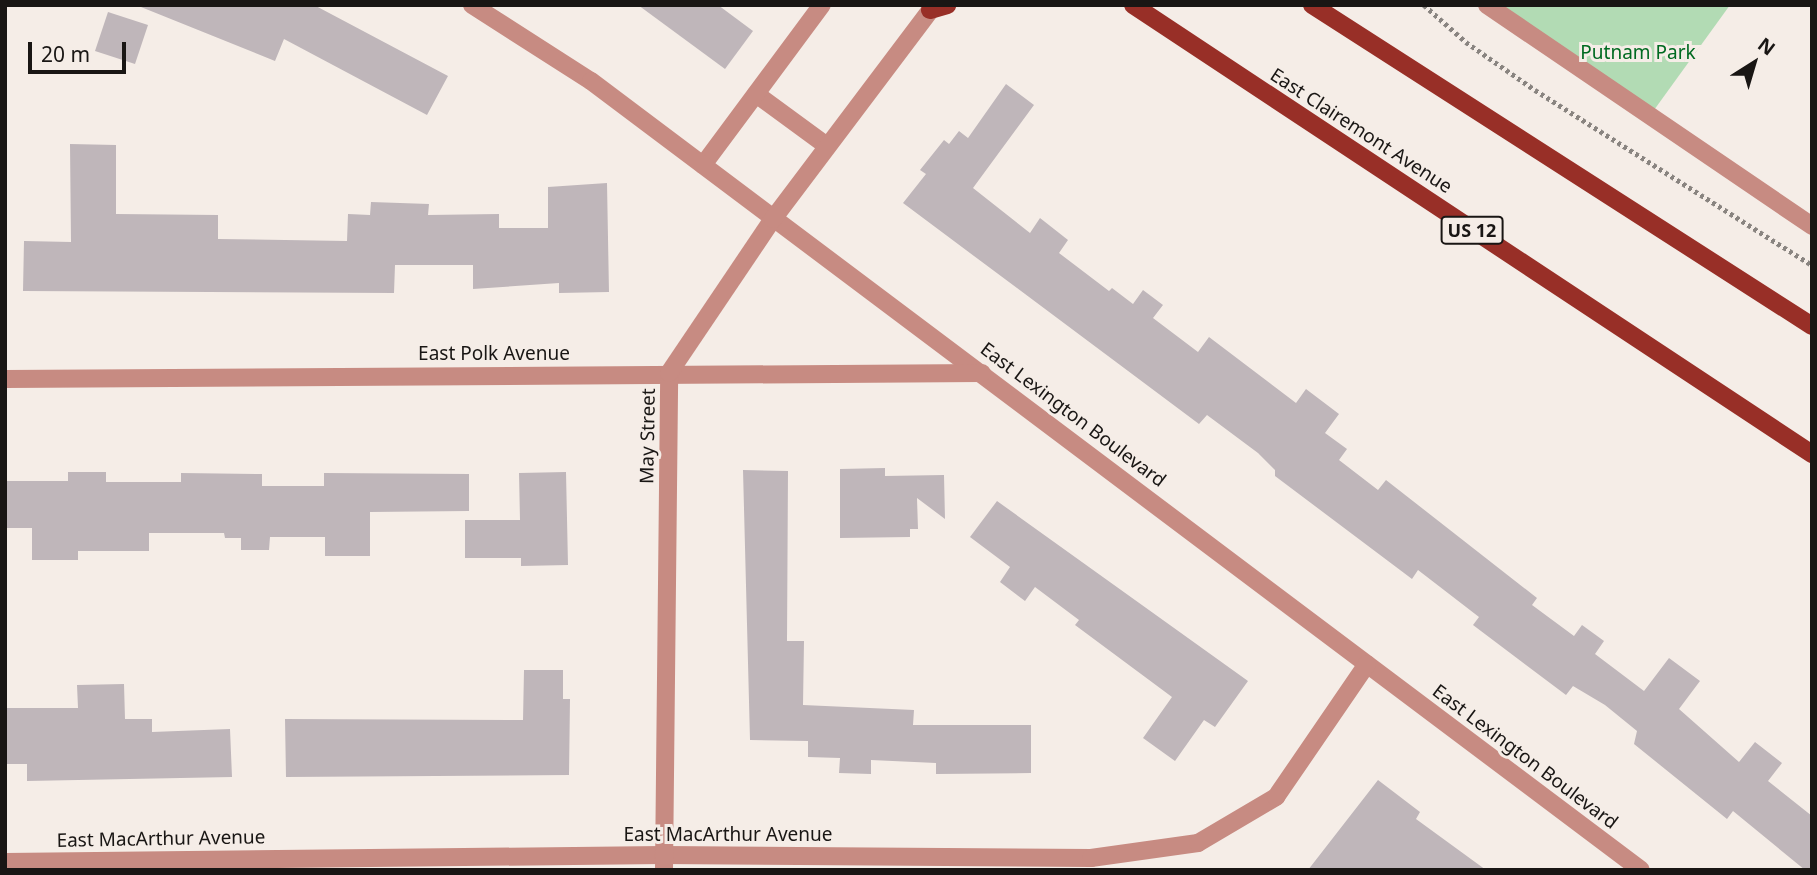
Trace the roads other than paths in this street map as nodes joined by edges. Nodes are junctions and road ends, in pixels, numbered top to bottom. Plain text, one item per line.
1 (472, 5) edge
2 (822, 5) edge
3 (1133, 5) edge
4 (1312, 5) edge
5 (1487, 5) edge
6 (937, 7) edge
7 (756, 94) junction
8 (827, 146) junction
9 (703, 165) junction
10 (773, 219) junction
11 (1812, 226) edge
12 (1812, 326) edge
13 (669, 373) junction
14 (982, 373) junction
15 (5, 379) edge
16 (1812, 454) edge
17 (1367, 664) junction
18 (5, 862) edge
19 (663, 862) edge
20 (1641, 870) edge

1 - 9 street, East Lexington Boulevard
2 - 7 street
3 - 16 main road, East Clairemont Avenue / US 12
4 - 12 main road
5 - 11 street
6 - 8 street, May Street
7 - 8 street
7 - 9 street
8 - 10 street, May Street
9 - 10 street, East Lexington Boulevard
10 - 13 street, May Street
10 - 14 street, East Lexington Boulevard
13 - 14 street, East Polk Avenue
13 - 15 street, East Polk Avenue
13 - 19 street, May Street
14 - 17 street, East Lexington Boulevard
17 - 19 street, East MacArthur Avenue
17 - 20 street, East Lexington Boulevard
18 - 19 street, East MacArthur Avenue

